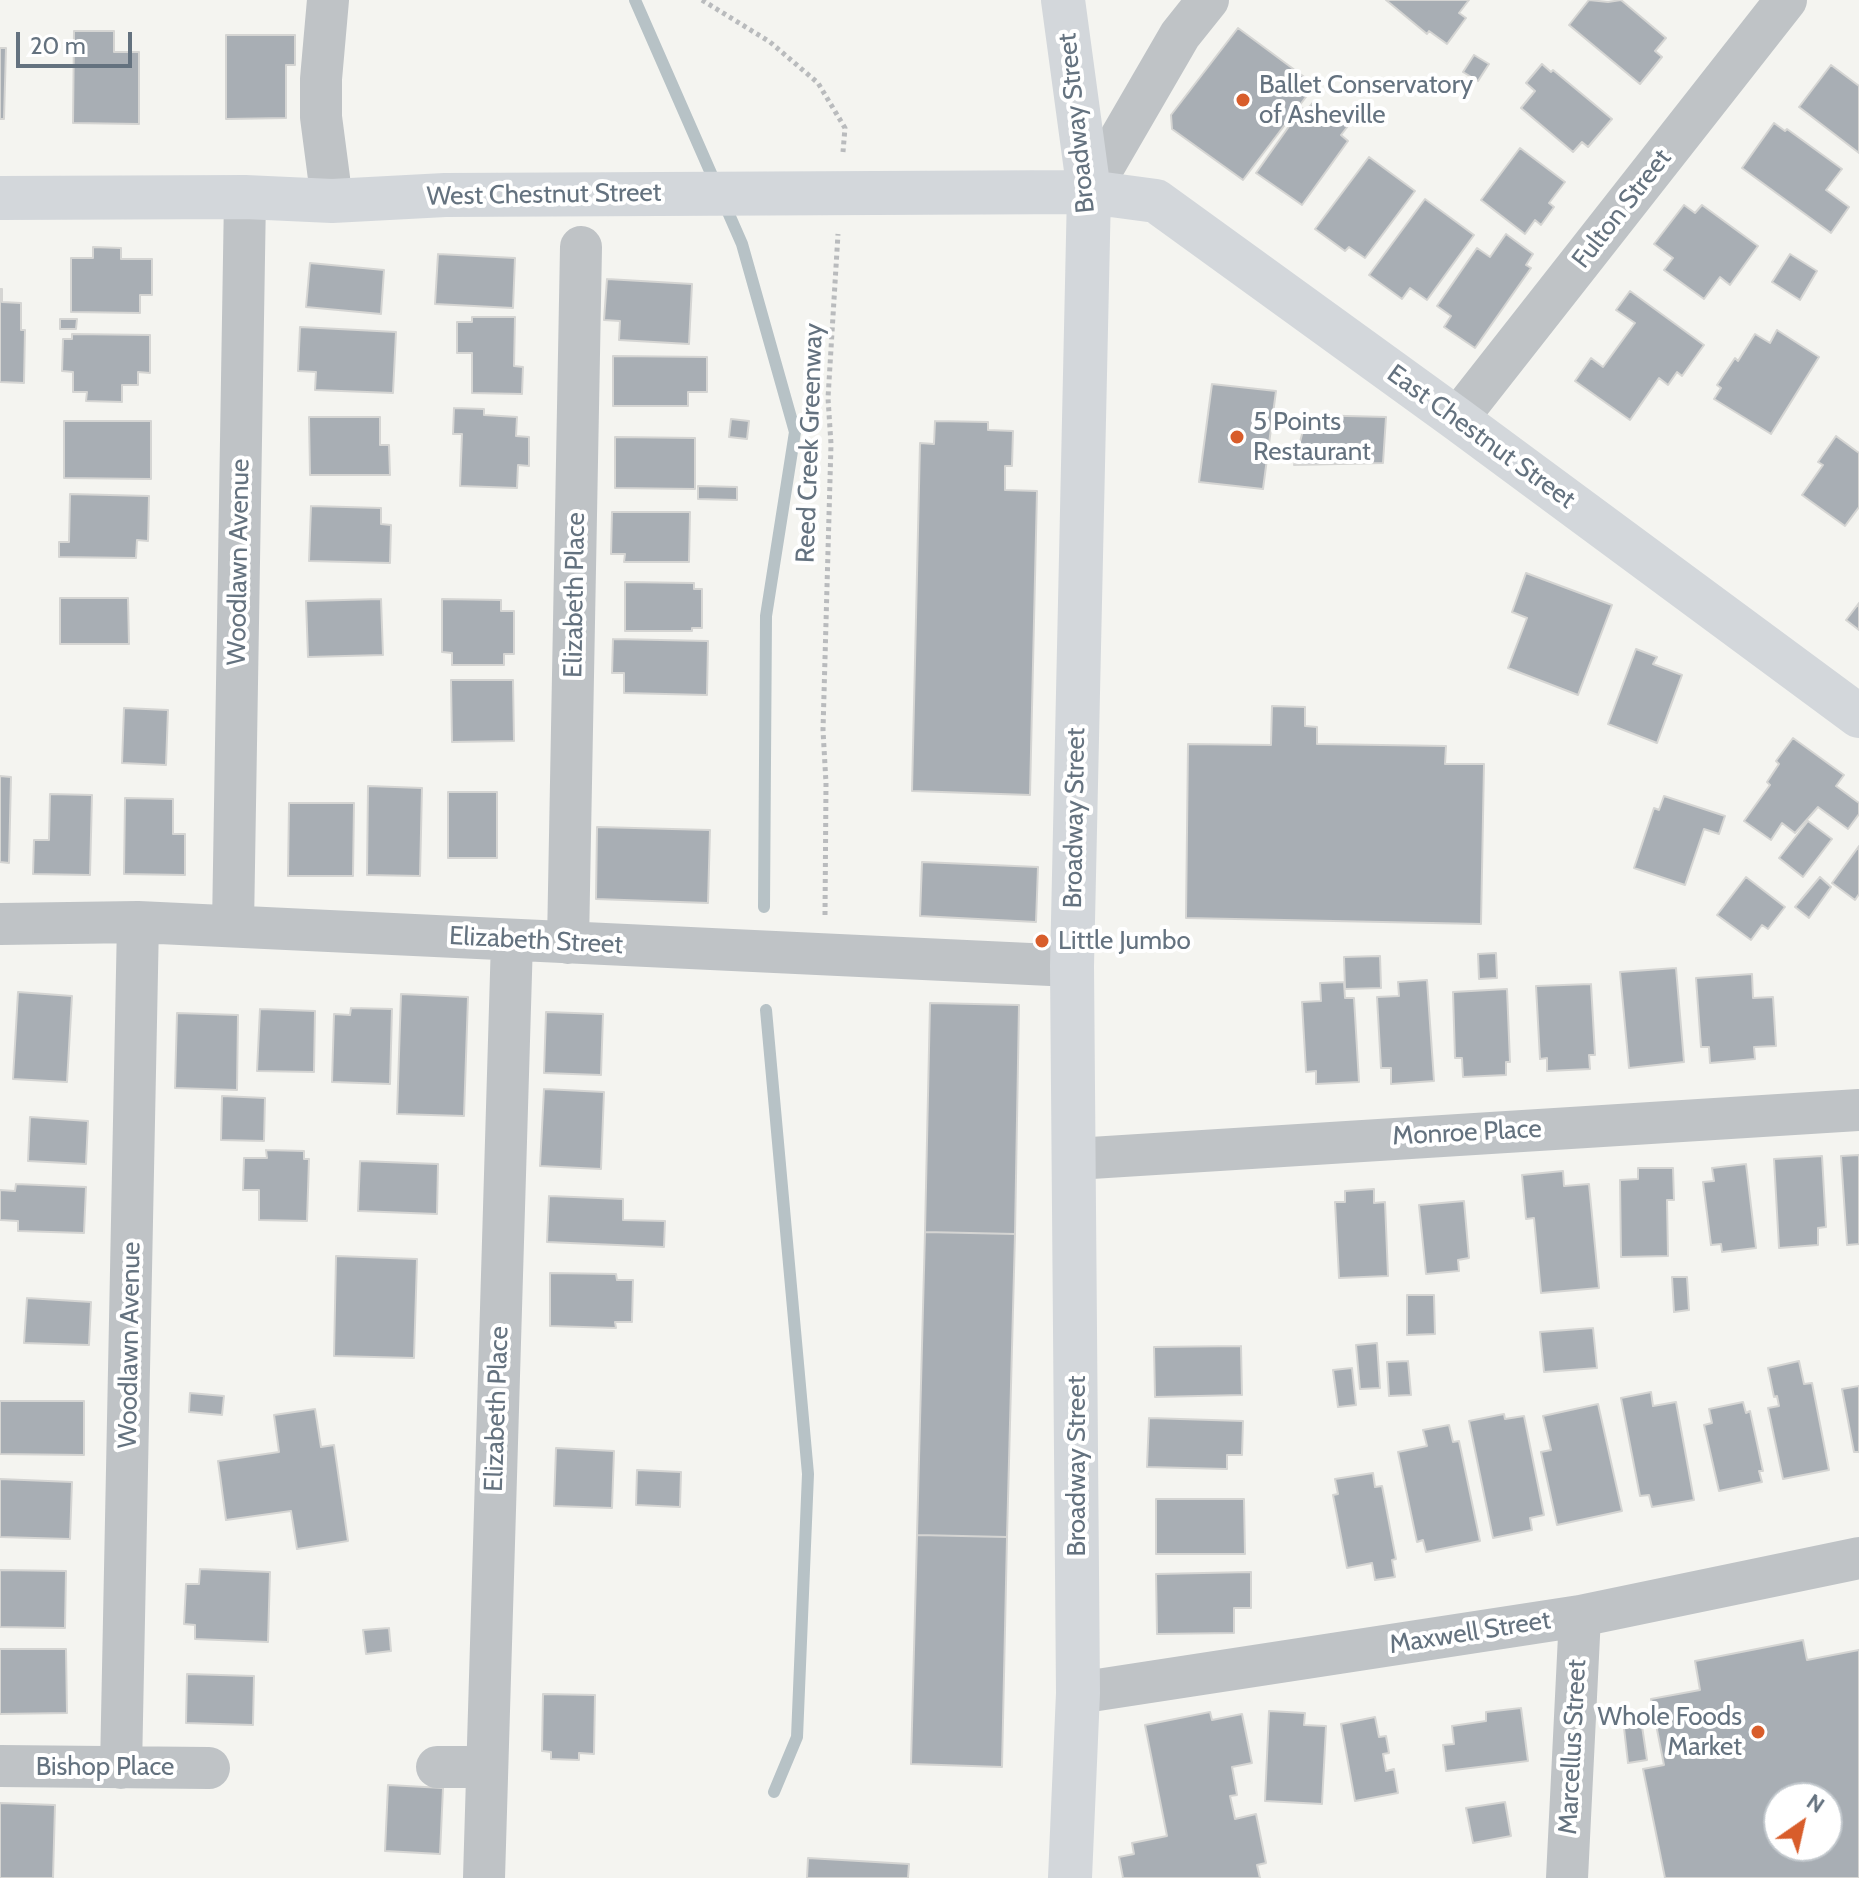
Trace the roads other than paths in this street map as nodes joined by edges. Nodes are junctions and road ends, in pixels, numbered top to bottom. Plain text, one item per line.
1 (328, 0) edge
2 (1063, 0) edge
3 (1208, 0) edge
4 (1786, 0) edge
5 (1089, 192) junction
6 (245, 197) junction
7 (0, 198) edge
8 (332, 201) junction
9 (581, 247) dead end
10 (1457, 419) junction
11 (1859, 716) edge
12 (138, 922) junction
13 (0, 924) edge
14 (233, 926) junction
15 (512, 940) junction
16 (568, 943) junction
17 (1072, 966) junction
18 (1859, 1110) edge
19 (1075, 1159) junction
20 (1859, 1558) edge
21 (1580, 1616) junction
22 (1078, 1693) junction
23 (0, 1766) edge
24 (437, 1767) dead end
25 (486, 1767) junction
26 (121, 1768) junction
27 (209, 1768) dead end
28 (484, 1878) edge
29 (1070, 1878) edge
30 (1567, 1878) edge

1 - 8 street
2 - 5 street, Broadway Street
3 - 5 street
4 - 10 street, Fulton Street
5 - 8 street, West Chestnut Street
5 - 10 street, East Chestnut Street
5 - 17 street, Broadway Street
6 - 7 street, West Chestnut Street
6 - 8 street, West Chestnut Street
6 - 14 street, Woodlawn Avenue
9 - 16 street, Elizabeth Place
10 - 11 street, East Chestnut Street
12 - 13 street, Elizabeth Street
12 - 14 street, Elizabeth Street
12 - 26 street, Woodlawn Avenue
14 - 15 street, Elizabeth Street
15 - 16 street, Elizabeth Street
15 - 25 street, Elizabeth Place
16 - 17 street, Elizabeth Street
17 - 19 street, Broadway Street
18 - 19 street, Monroe Place
19 - 22 street, Broadway Street
20 - 21 street, Maxwell Street
21 - 22 street, Maxwell Street
21 - 30 street, Marcellus Street
22 - 29 street, Broadway Street
23 - 26 street, Bishop Place
24 - 25 street
25 - 28 street, Elizabeth Place
26 - 27 street, Bishop Place

